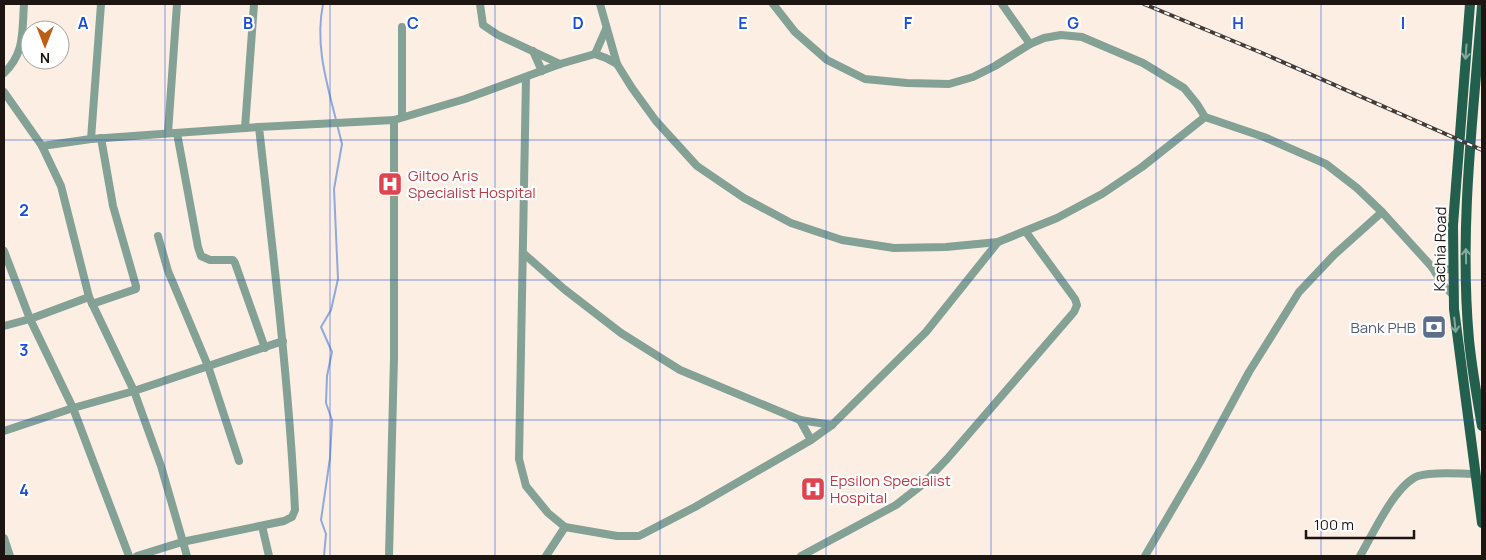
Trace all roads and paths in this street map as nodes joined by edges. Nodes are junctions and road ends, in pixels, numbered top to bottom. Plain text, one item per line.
1 (24, 4) edge
2 (101, 4) edge
3 (177, 4) edge
4 (254, 4) edge
5 (480, 4) edge
6 (600, 4) edge
7 (773, 4) edge
8 (1002, 4) edge
9 (1470, 4) edge
10 (1482, 6) edge
11 (402, 27) dead end
12 (606, 29) junction
13 (1030, 44) junction
14 (533, 52) junction
15 (595, 54) junction
16 (560, 64) junction
17 (617, 64) junction
18 (542, 71) junction
19 (4, 73) edge
20 (526, 78) junction
21 (4, 92) edge
22 (1205, 117) junction
23 (398, 119) junction
24 (259, 127) junction
25 (245, 128) junction
26 (173, 133) junction
27 (101, 138) junction
28 (91, 139) junction
29 (42, 146) junction
30 (1382, 212) junction
31 (1026, 232) junction
32 (158, 236) dead end
33 (998, 242) junction
34 (4, 251) edge
35 (523, 253) junction
36 (1432, 267) junction
37 (1454, 270) junction
38 (1454, 296) junction
39 (91, 301) junction
40 (30, 319) junction
41 (4, 326) edge
42 (283, 341) junction
43 (265, 348) junction
44 (208, 366) junction
45 (134, 391) junction
46 (73, 408) junction
47 (800, 420) junction
48 (832, 425) junction
49 (1482, 426) edge
50 (4, 432) edge
51 (811, 440) junction
52 (239, 461) dead end
53 (1476, 474) junction
54 (1482, 523) edge
55 (262, 526) junction
56 (565, 527) junction
57 (4, 538) edge
58 (182, 542) junction
59 (10, 556) edge
60 (129, 556) edge
61 (137, 556) edge
62 (187, 556) edge
63 (269, 556) edge
64 (389, 556) edge
65 (546, 556) edge
66 (801, 556) edge
67 (1144, 556) edge
68 (1360, 556) edge

1 - 19 street
2 - 28 street
3 - 26 street
4 - 25 street
5 - 14 street
6 - 12 street
7 - 13 street
8 - 13 street
9 -> 37 main road, Kachia Road
49 -> 10 main road, Kachia Road
11 - 23 street
12 - 15 street
12 - 17 street
13 - 22 street
14 - 16 street
14 - 18 street
15 - 16 street
15 - 17 street
16 - 18 street
17 - 33 street
18 - 20 street
20 - 23 street
20 - 35 street
21 - 29 street
22 - 30 street
22 - 31 street
23 - 24 street
23 - 64 street
24 - 25 street
24 - 42 street
25 - 26 street
26 - 27 street
26 - 43 street
27 - 28 street
27 - 39 street
28 - 29 street
29 - 39 street
30 - 36 street
30 - 67 street
31 - 33 street
31 - 66 street
32 - 44 street
33 - 48 street
34 - 40 street
35 - 47 street
35 - 56 street
36 - 37 street
36 - 38 street
37 - 38 main road, Kachia Road
38 -> 53 main road, Kachia Road
39 - 40 street
39 - 45 street
40 - 41 street
40 - 46 street
42 - 43 street
42 - 55 street
43 - 44 street
44 - 45 street
44 - 52 street
45 - 46 street
45 - 58 street
46 - 50 street
46 - 60 street
47 - 48 street
47 - 51 street
48 - 51 street
51 - 56 street
53 - 54 main road, Kachia Road
53 - 68 street
55 - 58 street
55 - 63 street
56 - 65 street
57 - 59 street
58 - 61 street
58 - 62 street

